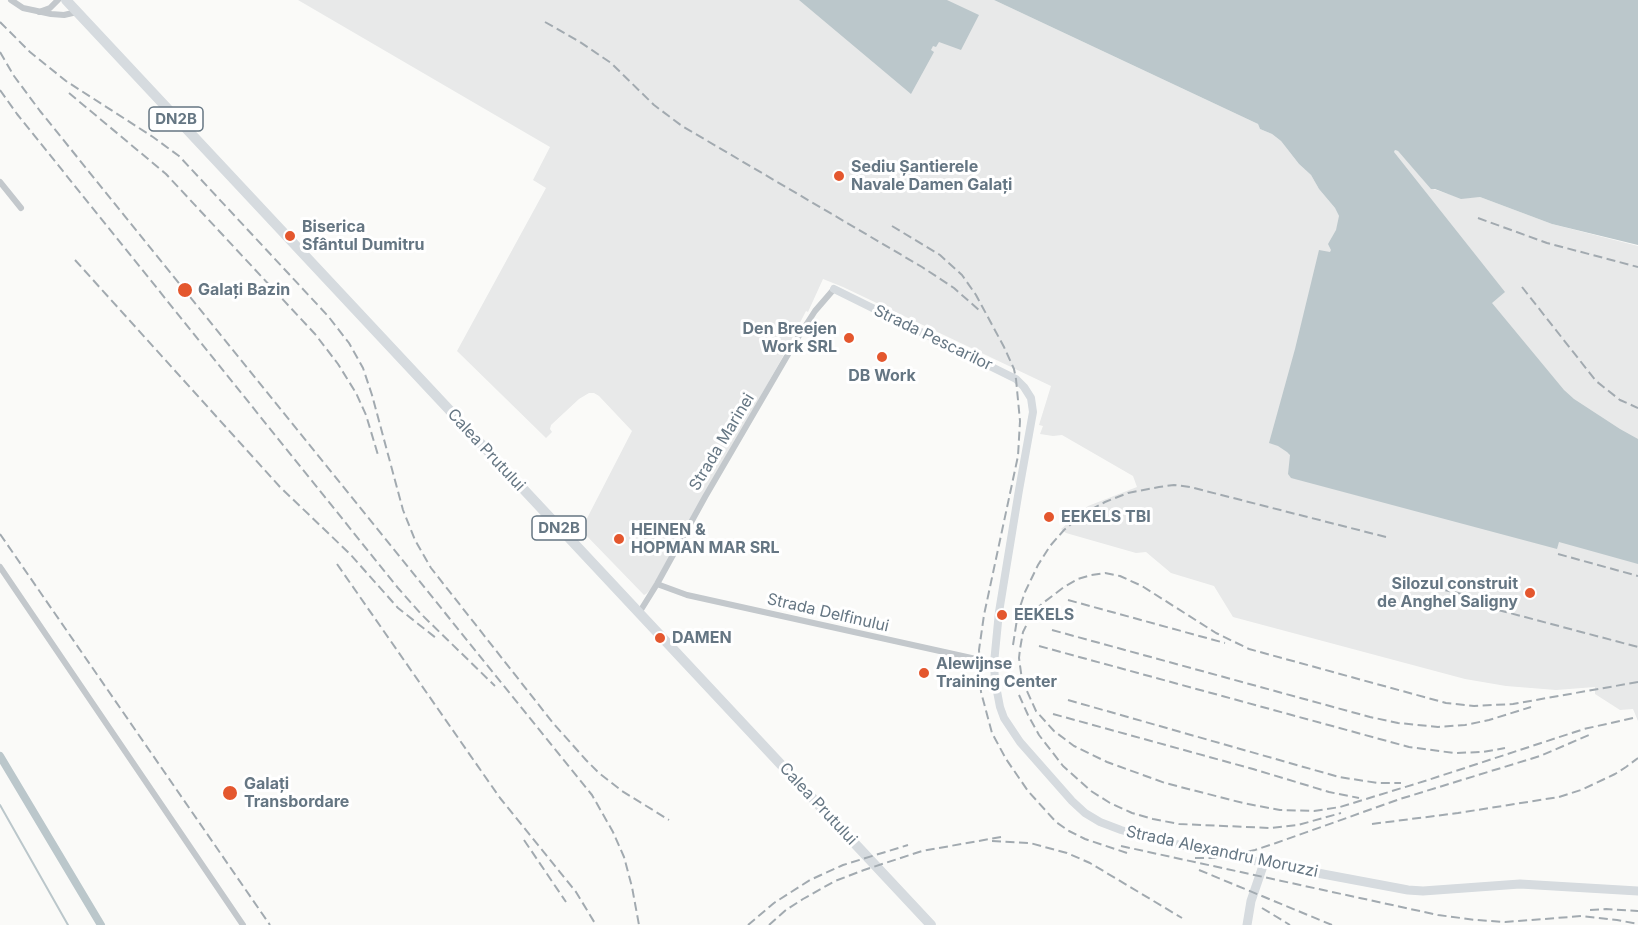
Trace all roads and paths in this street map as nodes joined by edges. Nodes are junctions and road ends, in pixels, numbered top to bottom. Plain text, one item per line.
1 (10, 0) edge
2 (58, 0) edge
3 (66, 0) edge
4 (75, 0) edge
5 (39, 12) junction
6 (77, 12) junction
7 (0, 182) edge
8 (21, 208) dead end
9 (834, 289) joint
10 (1028, 392) joint
11 (0, 567) edge
12 (657, 584) junction
13 (639, 613) junction
14 (994, 663) junction
15 (1264, 863) junction
16 (1638, 891) edge
17 (243, 925) edge
18 (931, 925) edge
19 (1247, 925) edge

1 - 5 street
2 - 5 street
3 - 6 highway, Calea Prutului / DN2B
4 - 6 highway
5 - 6 street
6 - 13 highway, Calea Prutului / DN2B
7 - 8 street
9 - 10 street, Strada Pescarilor
9 - 12 street, Strada Marinei
10 - 14 street, Strada Alexandru Moruzzi
11 - 17 street
12 - 13 street, Strada Marinei
12 - 14 street, Strada Delfinului
13 - 18 highway, Calea Prutului / DN2B
14 - 15 street, Strada Alexandru Moruzzi
15 - 16 main road, Strada Alexandru Moruzzi
15 - 19 main road

